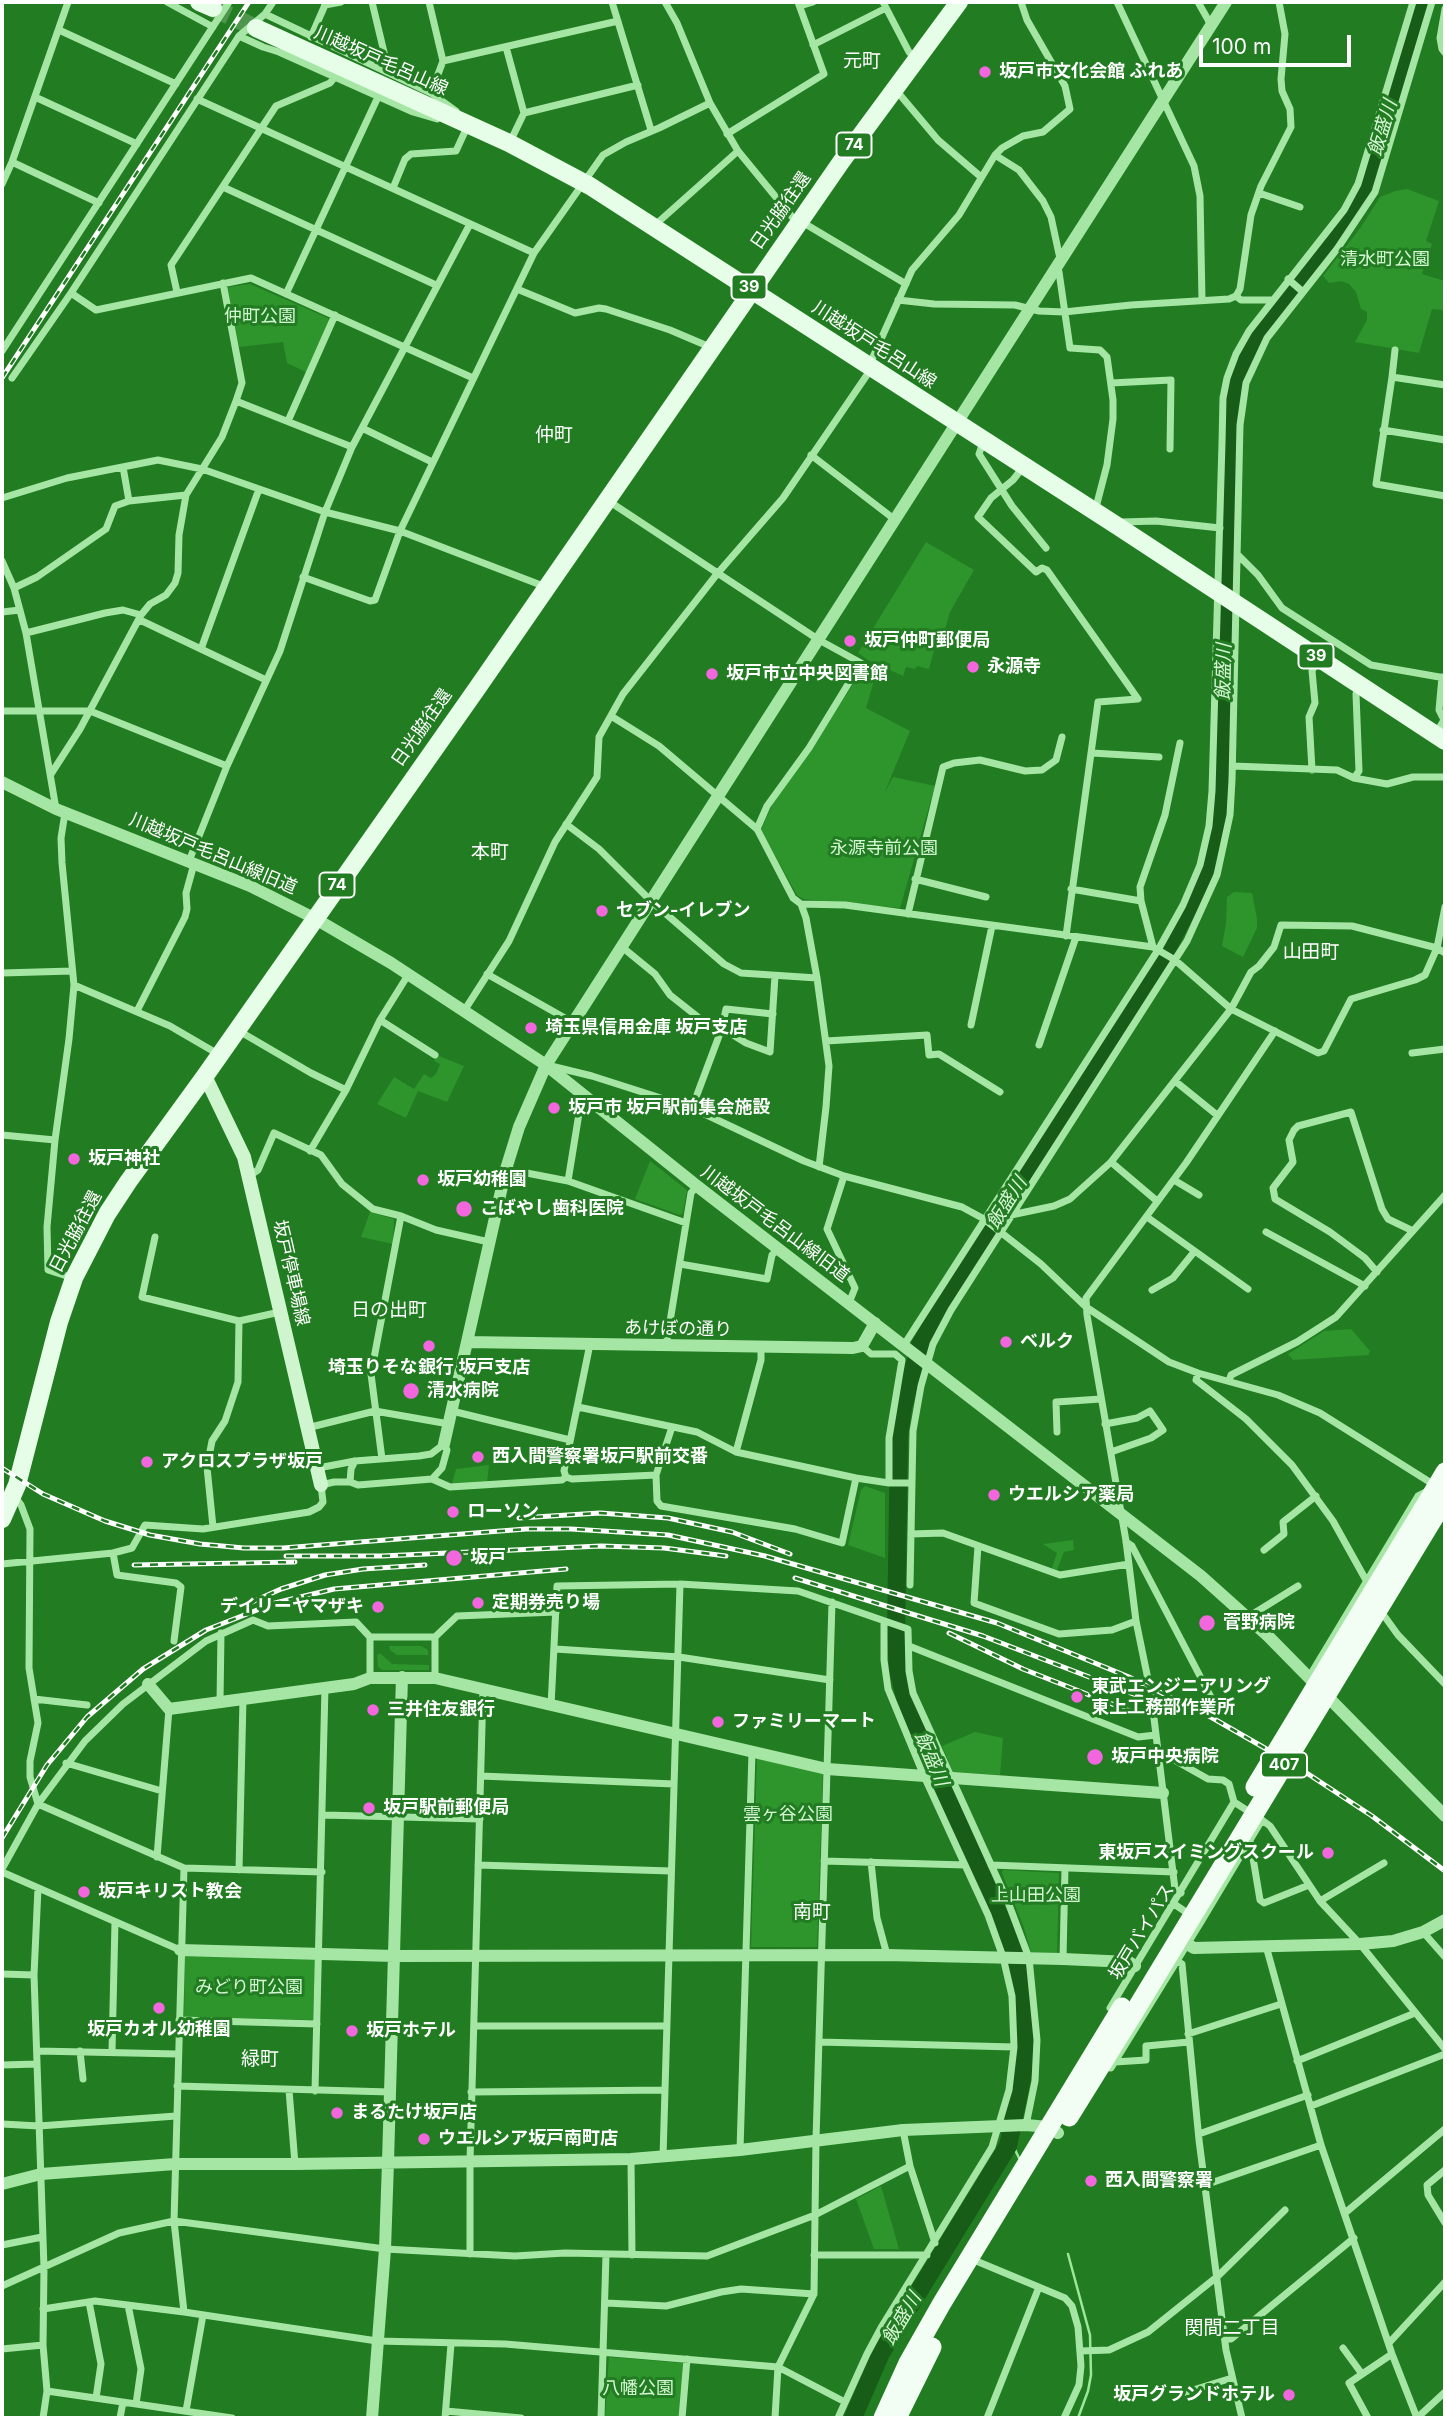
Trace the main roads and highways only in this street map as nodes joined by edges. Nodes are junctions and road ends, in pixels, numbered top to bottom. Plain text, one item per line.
1 (958, 2) edge
2 (260, 21) tunnel mouth
3 (752, 290) junction
4 (1440, 738) edge
5 (205, 1076) junction
6 (321, 1485) road end
7 (1443, 1487) edge
8 (7, 1505) edge
9 (1434, 1514) edge
10 (975, 2261) junction
11 (883, 2418) edge
12 (897, 2418) edge

1 - 3 main road, 日光脇往還 / 74
2 - 3 main road, 川越坂戸毛呂山線 / 39
3 - 4 main road, 川越坂戸毛呂山線 / 39
3 - 5 main road, 日光脇往還 / 74
5 - 6 main road, 坂戸停車場線
5 - 8 main road, 日光脇往還 / 74
7 - 9 highway, 坂戸バイパス / 407
9 - 10 highway, 坂戸バイパス / 407, bridge
10 - 11 highway, 坂戸バイパス / 407
10 - 12 highway, 坂戸バイパス / 407

